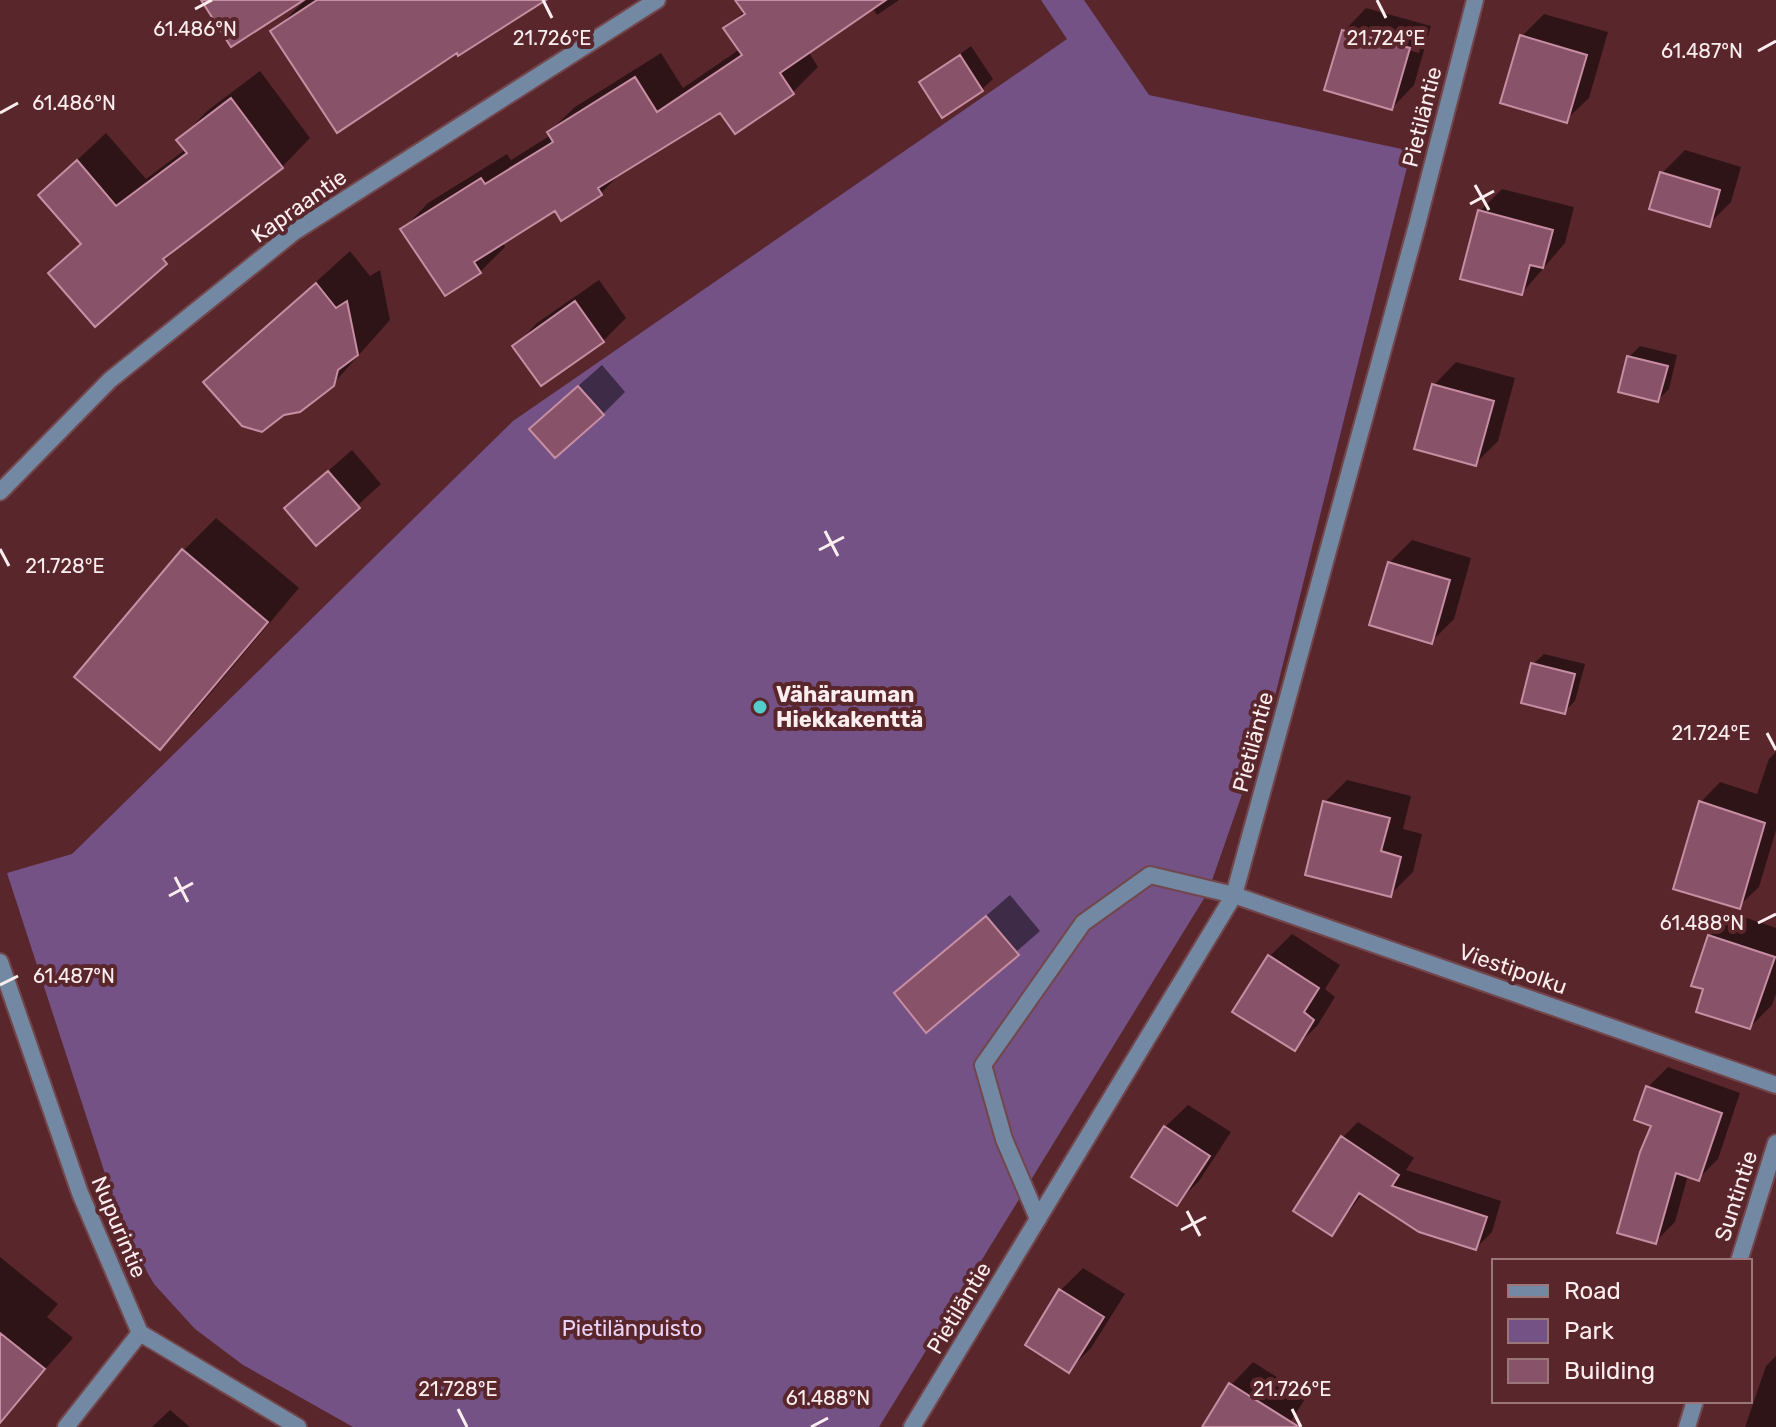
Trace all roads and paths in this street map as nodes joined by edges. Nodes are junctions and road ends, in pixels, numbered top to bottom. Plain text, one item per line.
1 (657, 0) edge
2 (1475, 0) edge
3 (0, 492) edge
4 (1234, 895) junction
5 (0, 962) edge
6 (1776, 1085) edge
7 (1776, 1143) edge
8 (1038, 1219) junction
9 (1740, 1259) edge
10 (140, 1333) junction
11 (1694, 1403) edge
12 (66, 1427) edge
13 (298, 1427) edge
14 (912, 1427) edge
15 (1687, 1427) edge

1 - 3 street, Kapraantie
2 - 4 street, Pietiläntie
4 - 6 street, Viestipolku
4 - 8 street, Pietiläntie
4 - 8 street, Viestipolku
5 - 10 street, Nupurintie
7 - 9 street, Suntintie
8 - 14 street, Pietiläntie
10 - 12 street
10 - 13 street
11 - 15 street

